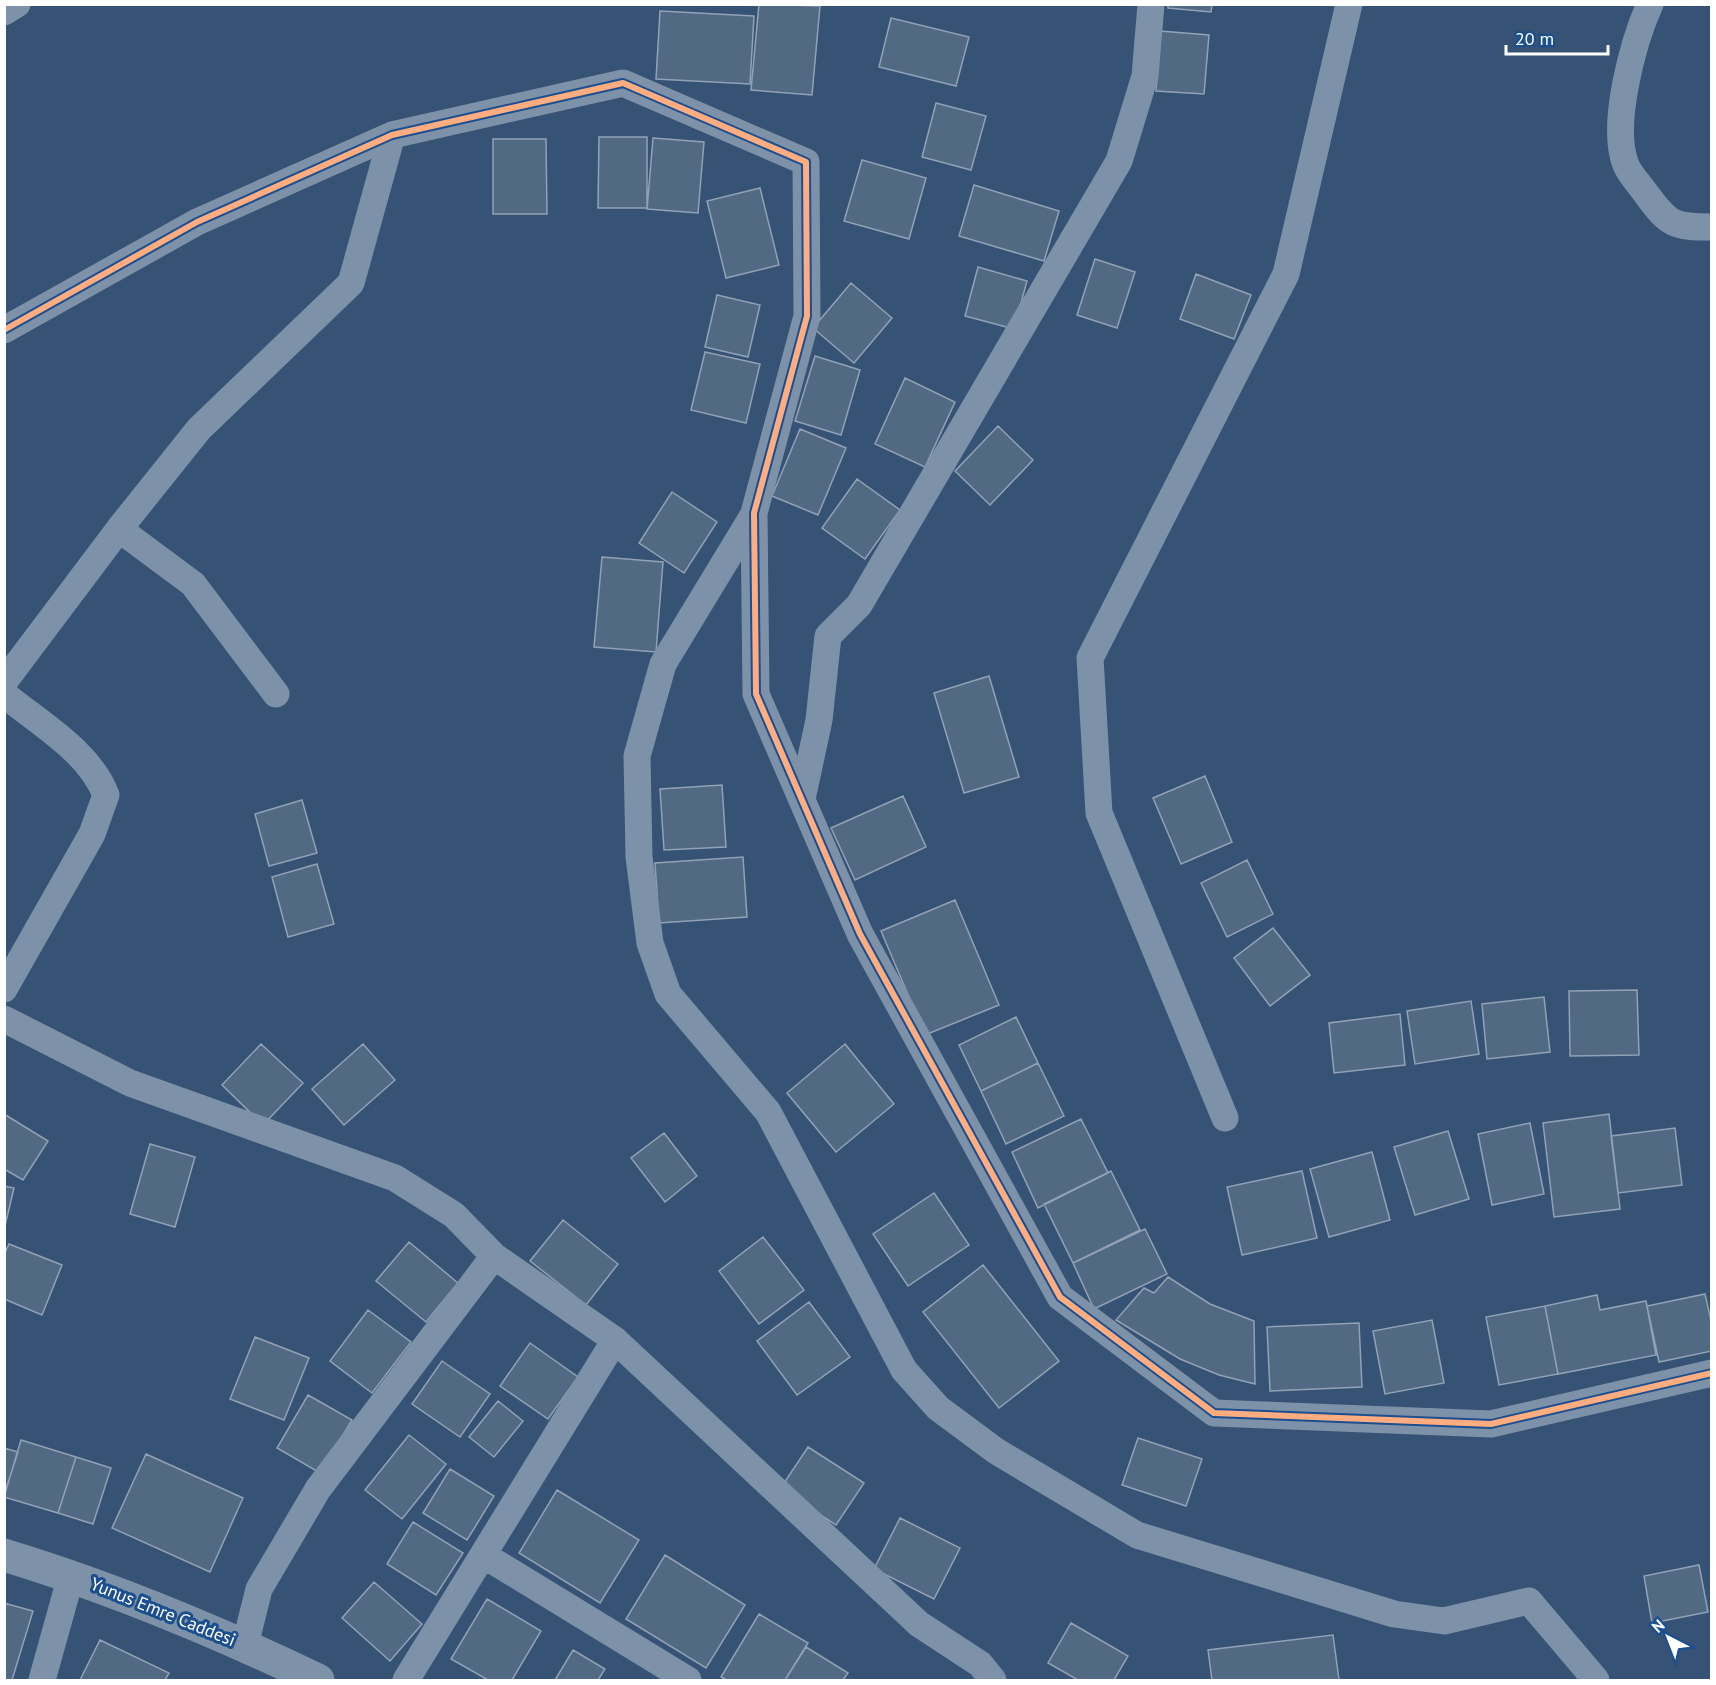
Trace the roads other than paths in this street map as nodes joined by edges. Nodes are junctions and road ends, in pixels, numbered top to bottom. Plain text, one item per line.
1 (17, 4) edge
2 (1151, 4) edge
3 (1349, 4) edge
4 (1650, 4) edge
5 (4, 12) edge
6 (392, 135) junction
7 (1712, 227) edge
8 (4, 330) edge
9 (754, 513) junction
10 (119, 529) junction
11 (4, 682) edge
12 (4, 694) edge
13 (276, 694) dead end
14 (802, 800) junction
15 (4, 989) edge
16 (4, 1019) edge
17 (1225, 1118) dead end
18 (494, 1256) junction
19 (615, 1340) junction
20 (1712, 1373) edge
21 (4, 1555) edge
22 (484, 1556) junction
23 (71, 1576) junction
24 (245, 1645) junction
25 (42, 1680) edge
26 (318, 1680) edge
27 (406, 1680) edge
28 (688, 1680) edge
29 (993, 1680) edge
30 (1596, 1680) edge

1 - 5 street
2 - 14 street
3 - 17 street
4 - 7 street
6 - 8 street
6 - 9 street
6 - 10 street
9 - 14 street
9 - 30 street
10 - 11 street
10 - 13 street
12 - 15 street
14 - 20 street
16 - 18 street
18 - 19 street
18 - 24 street
19 - 22 street
19 - 29 street
21 - 23 street, Yunus Emre Caddesi
22 - 27 street
22 - 28 street
23 - 24 street, Yunus Emre Caddesi
23 - 25 street
24 - 26 street, Yunus Emre Caddesi

